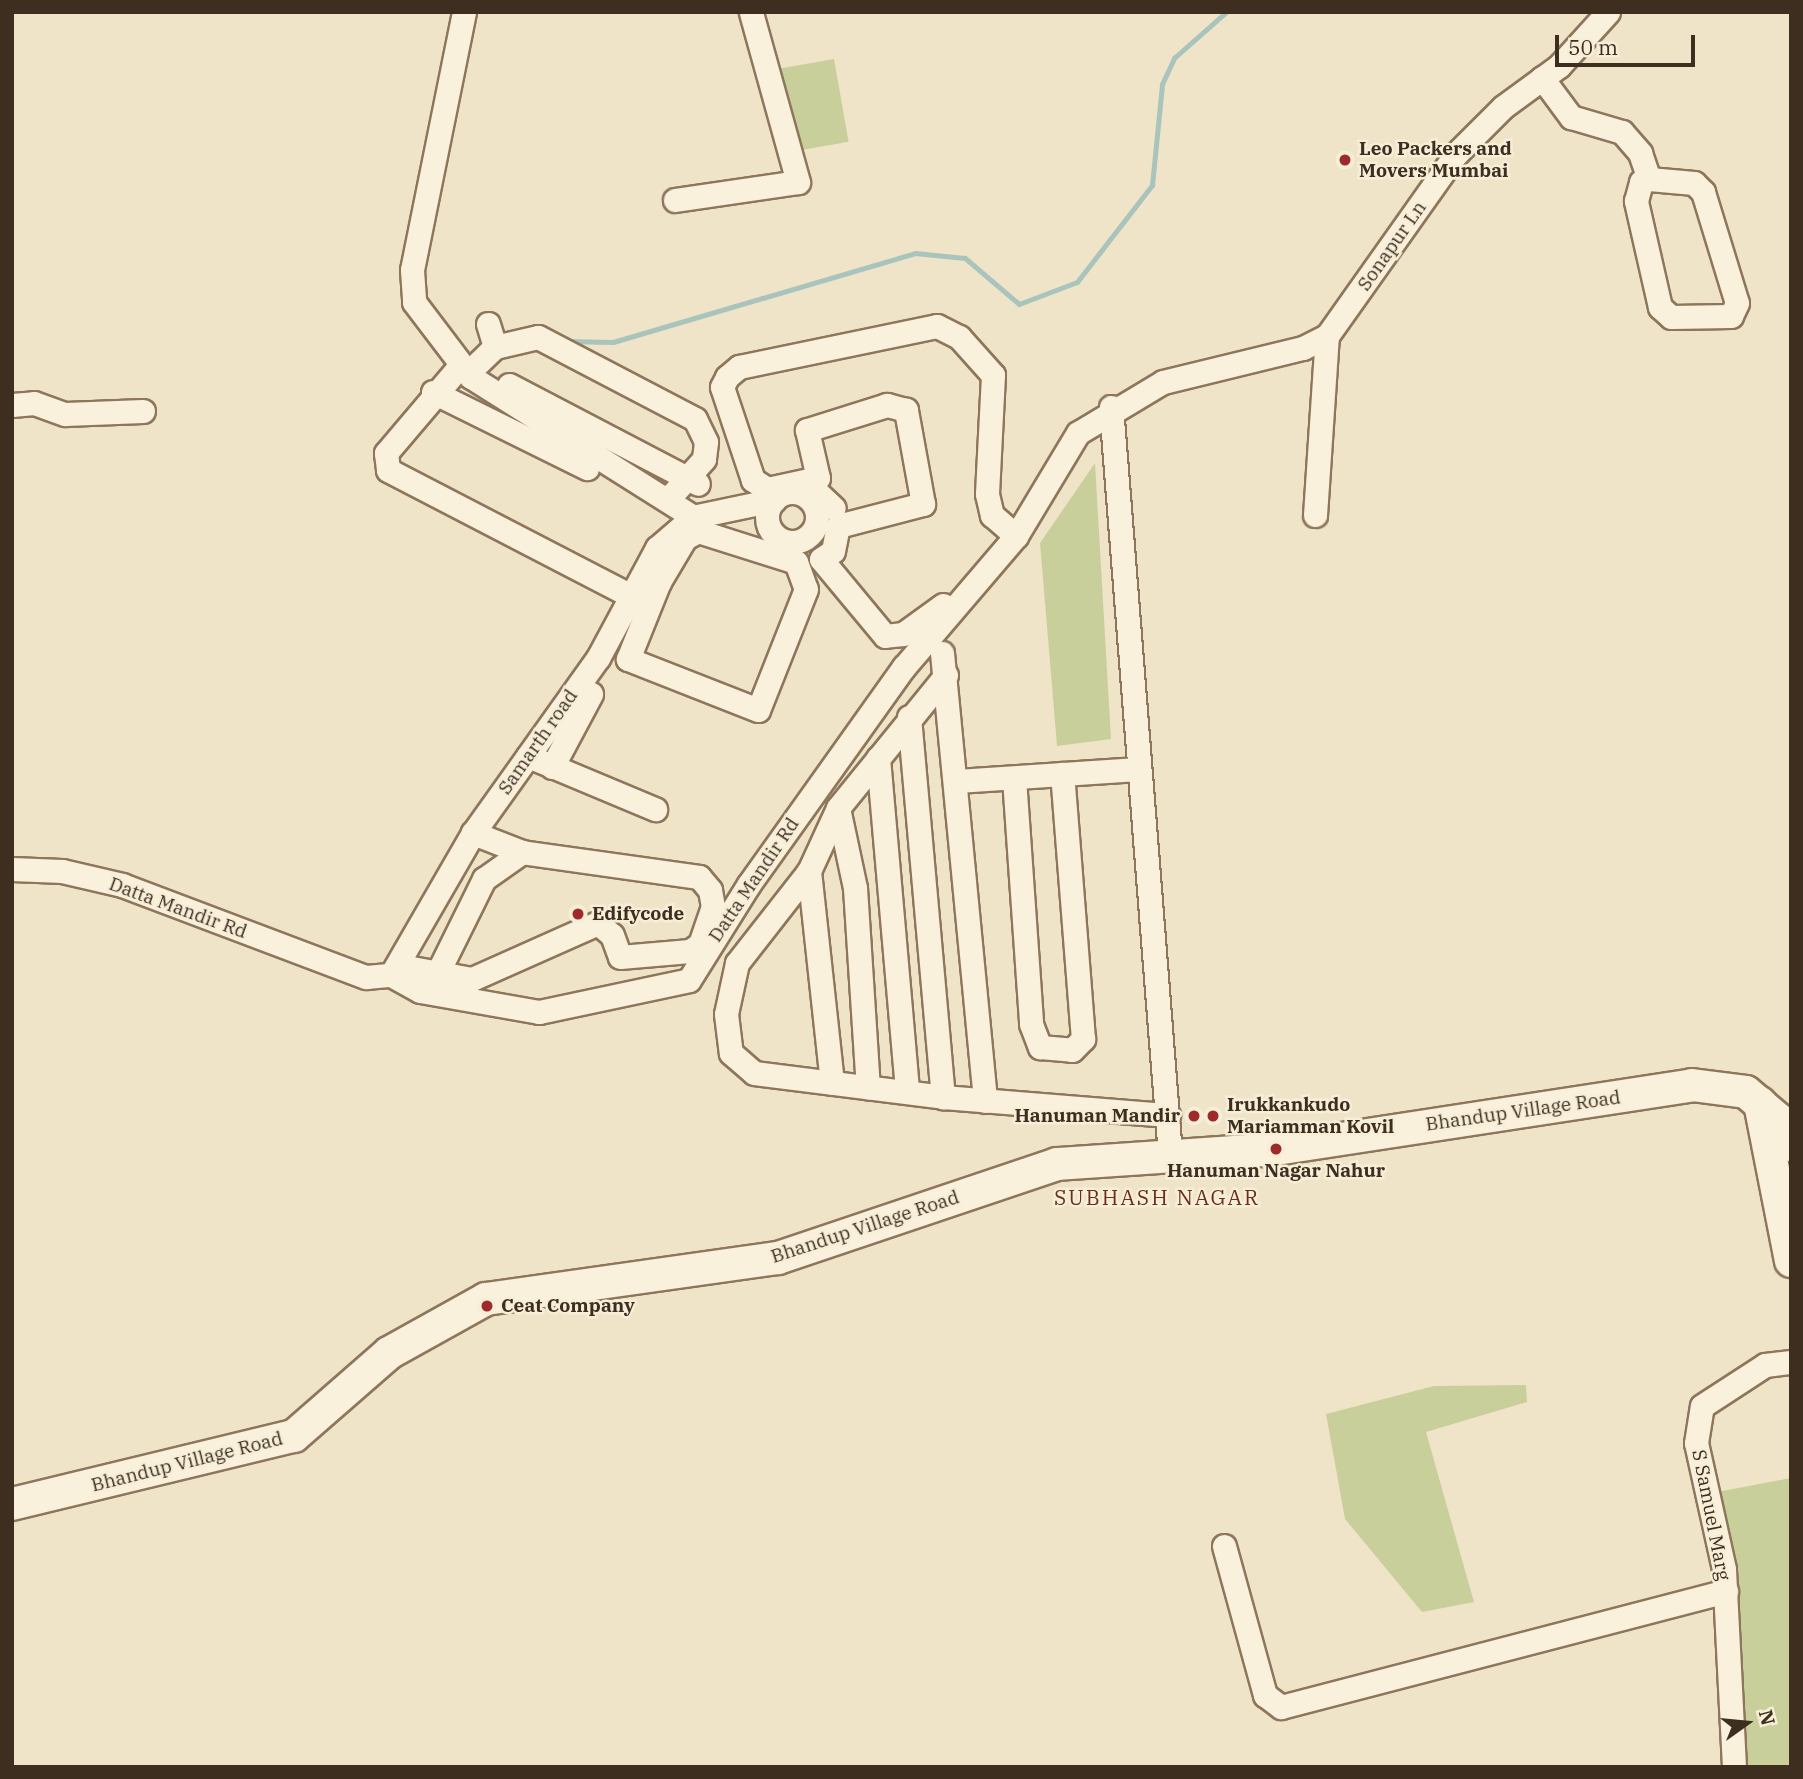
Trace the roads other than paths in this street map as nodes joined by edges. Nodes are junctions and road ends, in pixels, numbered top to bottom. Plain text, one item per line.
1 (464, 12) edge
2 (751, 12) edge
3 (1608, 12) edge
4 (1542, 78) junction
5 (1649, 179) junction
6 (676, 200) dead end
7 (488, 324) dead end
8 (1327, 336) junction
9 (495, 347) junction
10 (463, 363) junction
11 (433, 392) junction
12 (12, 405) edge
13 (1111, 407) junction
14 (143, 411) dead end
15 (595, 452) junction
16 (692, 481) junction
17 (808, 484) junction
18 (769, 496) junction
19 (669, 498) junction
20 (834, 508) dead end
21 (1315, 515) dead end
22 (693, 517) junction
23 (813, 531) junction
24 (1008, 537) junction
25 (834, 547) junction
26 (645, 586) junction
27 (591, 684) junction
28 (909, 718) junction
29 (528, 756) junction
30 (878, 758) junction
31 (552, 767) junction
32 (1139, 769) junction
33 (1062, 774) junction
34 (1014, 778) junction
35 (957, 781) junction
36 (838, 808) junction
37 (655, 810) dead end
38 (473, 833) junction
39 (522, 852) junction
40 (12, 869) edge
41 (810, 871) junction
42 (396, 971) junction
43 (438, 972) junction
44 (832, 1083) junction
45 (868, 1088) junction
46 (907, 1092) junction
47 (943, 1097) junction
48 (985, 1101) junction
49 (1760, 1103) junction
50 (1168, 1115) junction
51 (1791, 1145) edge
52 (1170, 1155) junction
53 (1791, 1261) edge
54 (1791, 1362) edge
55 (12, 1504) edge
56 (1224, 1546) dead end
57 (1726, 1591) junction
58 (1734, 1767) edge

1 - 10 street
2 - 6 street
3 - 4 street, Sonapur Ln
4 - 5 street
4 - 8 street, Sonapur Ln
5 - 5 street
7 - 9 street
8 - 13 street, Datta Mandir Rd
8 - 21 street
9 - 10 street
9 - 16 street
10 - 11 street
10 - 15 street
11 - 15 street
11 - 26 street
12 - 14 street
13 - 24 street, Datta Mandir Rd
13 - 32 street
15 - 16 street
15 - 19 street
16 - 19 street
17 - 18 street
17 - 20 street
17 - 25 street
18 - 22 street
18 - 23 street
18 - 23 street
18 - 24 street
19 - 22 street
22 - 26 street, Samarth road
23 - 25 street
24 - 25 street
24 - 42 street, Datta Mandir Rd
26 - 26 street
26 - 27 street, Samarth road
27 - 29 street, Samarth road
27 - 31 street
28 - 30 street
28 - 35 street
28 - 47 street
29 - 31 street
29 - 38 street, Samarth road
30 - 36 street
30 - 46 street
31 - 37 street
32 - 33 street
32 - 50 street
33 - 34 street
33 - 34 street
34 - 35 street
35 - 48 street
36 - 41 street
36 - 45 street
38 - 39 street
38 - 42 street, Samarth road
39 - 43 street
39 - 43 street
40 - 42 street, Datta Mandir Rd
41 - 44 street
41 - 44 street
42 - 43 street
44 - 45 street
45 - 46 street
46 - 47 street
47 - 48 street
48 - 50 street
49 - 51 street, Bhandup Village Road
49 - 52 street, Bhandup Village Road
49 - 53 street
50 - 52 street
52 - 55 street, Bhandup Village Road
54 - 57 street, S Samuel Marg
56 - 57 street
57 - 58 street, S Samuel Marg

